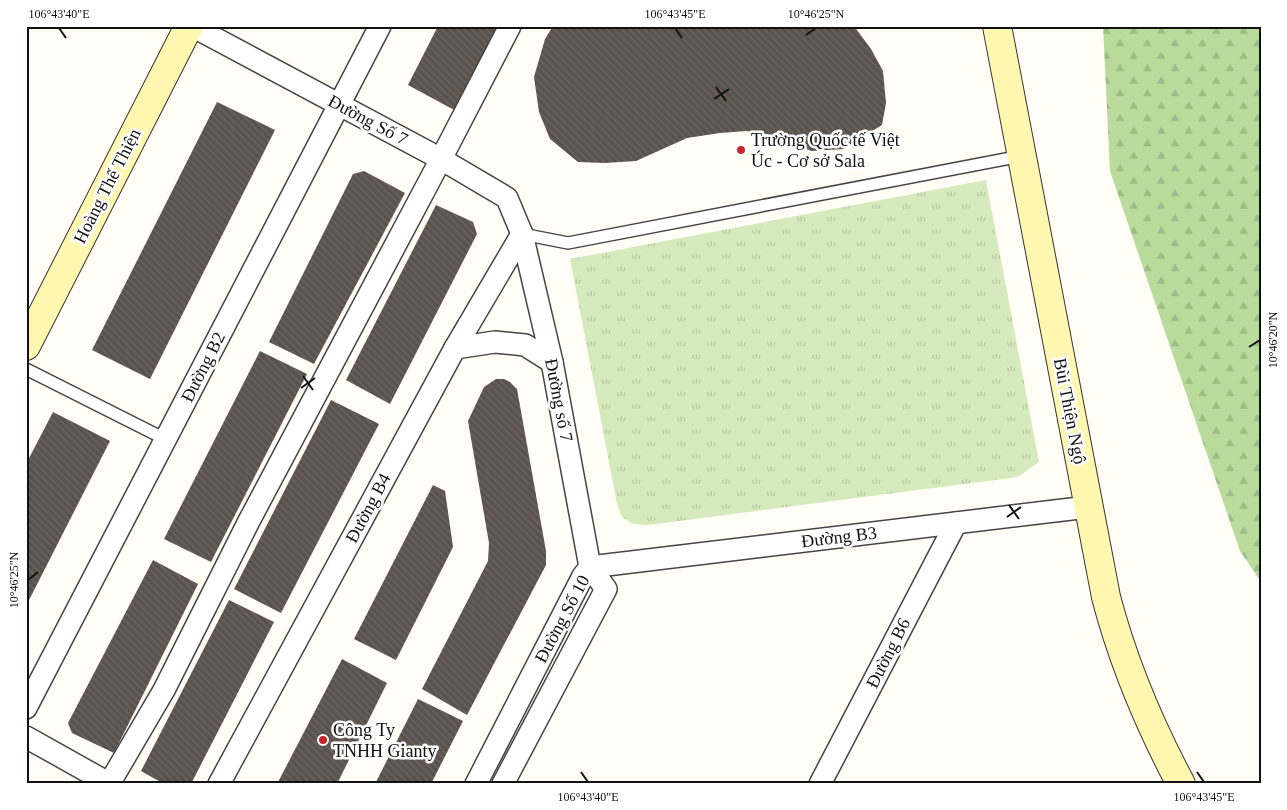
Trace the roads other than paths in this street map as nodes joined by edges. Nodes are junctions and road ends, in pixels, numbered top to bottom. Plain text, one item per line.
1 (190, 26) edge
2 (380, 26) edge
3 (510, 26) edge
4 (997, 26) edge
5 (339, 105) junction
6 (1022, 156) junction
7 (441, 159) junction
8 (522, 234) junction
9 (26, 346) edge
10 (454, 348) junction
11 (552, 362) junction
12 (26, 369) edge
13 (165, 439) junction
14 (1088, 507) junction
15 (956, 523) junction
16 (590, 567) junction
17 (26, 708) edge
18 (26, 736) edge
19 (1172, 778) edge
20 (109, 784) edge
21 (219, 784) edge
22 (476, 784) edge
23 (502, 784) edge
24 (820, 784) edge

1 - 5 street, Đường Số 7
1 - 9 street, Hoàng Thế Thiện
2 - 5 street, Đường B2
3 - 7 street
4 - 6 street, Bùi Thiện Ngộ
5 - 7 street, Đường Số 7
5 - 13 street, Đường B2
6 - 8 lane
6 - 14 street, Bùi Thiện Ngộ
7 - 8 street, Đường Số 7
7 - 20 street
8 - 10 street, Đường B4
8 - 11 street, Đường số 7
10 - 11 street
10 - 21 street, Đường B4
11 - 16 street, Đường số 7
12 - 13 lane
13 - 17 street, Đường B2
14 - 15 street, Đường B3
14 - 19 street, Bùi Thiện Ngộ
15 - 16 street, Đường B3
15 - 24 street, Đường B6
16 - 22 street, Đường Số 10
16 - 23 street, Đường Số 10
18 - 20 street

